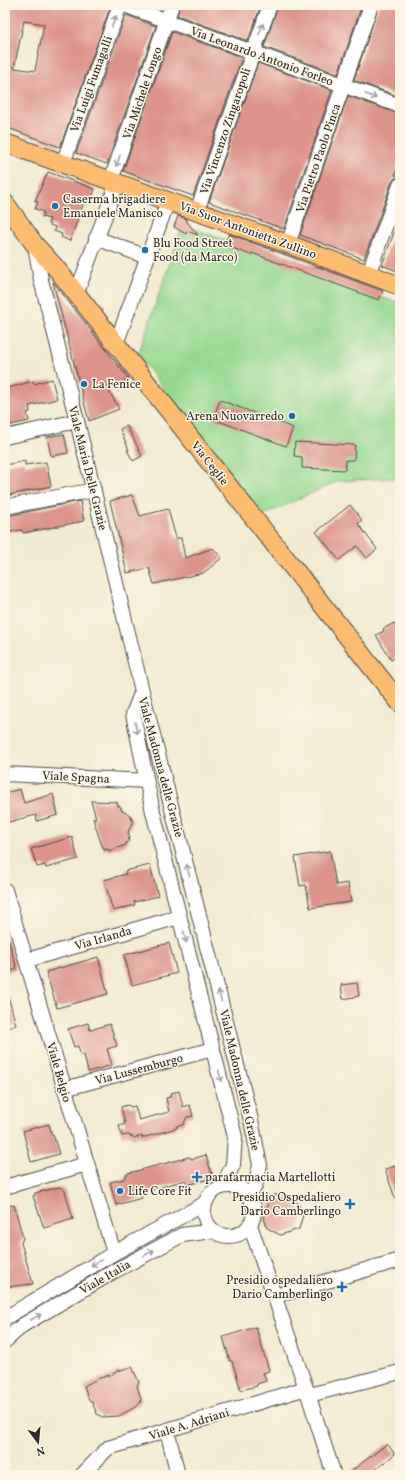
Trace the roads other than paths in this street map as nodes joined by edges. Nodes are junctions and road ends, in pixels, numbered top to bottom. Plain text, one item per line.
1 (120, 5) edge
2 (124, 5) edge
3 (172, 5) edge
4 (270, 5) edge
5 (371, 5) edge
6 (167, 20) junction
7 (252, 53) junction
8 (343, 85) junction
9 (400, 106) edge
10 (5, 143) edge
11 (63, 163) junction
12 (114, 182) junction
13 (400, 185) edge
14 (168, 201) junction
15 (5, 203) edge
16 (197, 211) junction
17 (96, 238) junction
18 (288, 244) junction
19 (35, 245) junction
20 (147, 257) junction
21 (368, 274) junction
22 (400, 286) edge
23 (76, 295) junction
24 (116, 344) junction
25 (77, 421) junction
26 (5, 437) edge
27 (94, 490) junction
28 (5, 508) edge
29 (142, 691) junction
30 (400, 703) edge
31 (5, 774) edge
32 (147, 781) junction
33 (5, 890) edge
34 (180, 917) junction
35 (27, 960) junction
36 (213, 1049) junction
37 (64, 1089) junction
38 (87, 1164) junction
39 (5, 1187) edge
40 (222, 1187) junction
41 (249, 1196) junction
42 (204, 1204) junction
43 (250, 1225) junction
44 (213, 1231) junction
45 (114, 1253) junction
46 (400, 1260) edge
47 (275, 1296) junction
48 (5, 1318) edge
49 (5, 1341) edge
50 (400, 1372) edge
51 (308, 1392) junction
52 (167, 1430) junction
53 (82, 1475) edge
54 (178, 1475) edge
55 (334, 1475) edge

11 -> 1 street, Via Luigi Fumagalli
2 - 6 street, Via Leonardo Antonio Forleo
3 - 6 street, Via Michele Longo
7 -> 4 street, Via Vincenzo Zingaropoli
5 - 8 street, Via Pietro Paolo Pinca
6 - 7 street, Via Leonardo Antonio Forleo
6 -> 12 street, Via Michele Longo
7 - 8 street, Via Leonardo Antonio Forleo
7 - 16 street, Via Vincenzo Zingaropoli
8 -> 9 street, Via Leonardo Antonio Forleo
8 - 18 street, Via Pietro Paolo Pinca
10 - 11 main road, Via Suor Antonietta Zullino
11 - 12 main road, Via Suor Antonietta Zullino
12 - 14 main road, Via Suor Antonietta Zullino
12 - 17 street, Via Michele Longo
13 - 21 street
14 - 16 main road, Via Suor Antonietta Zullino
14 - 20 street
15 - 19 main road, Via Ceglie
16 - 18 main road, Via Suor Antonietta Zullino
17 - 20 street
17 - 23 street, Via Michele Longo
18 - 21 main road, Via Suor Antonietta Zullino
19 - 23 main road, Via Ceglie
19 - 25 street, Viale Maria Delle Grazie
20 - 24 street
21 - 22 main road, Via Suor Antonietta Zullino
23 - 24 main road, Via Ceglie
24 - 30 main road, Via Ceglie
25 - 26 street
25 - 27 street, Viale Maria Delle Grazie
27 - 28 street
27 - 29 street, Viale Maria Delle Grazie
29 -> 32 street, Viale Madonna delle Grazie
41 -> 29 street, Viale Madonna delle Grazie
31 - 32 street, Viale Spagna
32 - 34 street, Viale Madonna delle Grazie
33 - 35 street, Viale Belgio
34 - 35 street, Via Irlanda
34 -> 36 street, Viale Madonna delle Grazie
35 - 37 street, Viale Belgio
36 - 37 street, Via Lussemburgo
36 -> 40 street, Viale Madonna delle Grazie
37 - 38 street, Viale Belgio
38 - 39 street
38 - 45 street, Viale Belgio
40 - 41 street
40 - 42 street
41 - 43 street
42 - 44 street
42 - 45 street, Viale Italia
43 - 44 street
43 - 47 street
49 -> 44 street, Viale Italia
45 -> 48 street, Viale Italia
46 - 47 street
47 - 51 street
50 - 51 street, Viale A. Adriani
51 - 52 street, Viale A. Adriani
51 - 55 street
52 - 53 street, Viale A. Adriani
52 - 54 street

